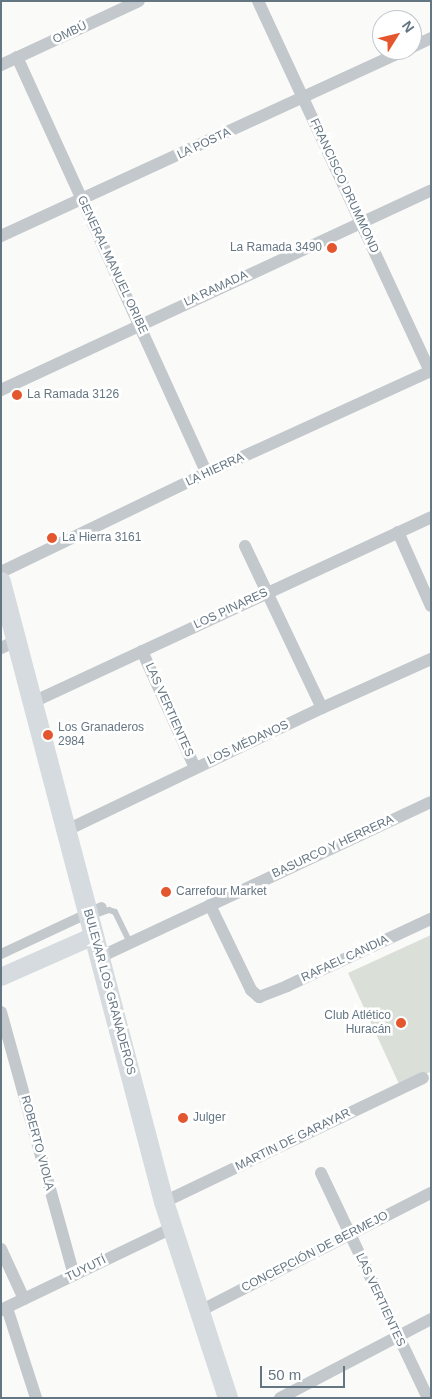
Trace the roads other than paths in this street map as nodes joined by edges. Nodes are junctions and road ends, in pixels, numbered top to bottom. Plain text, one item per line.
1 (139, 1) edge
2 (258, 1) edge
3 (17, 57) junction
4 (384, 60) edge
5 (1, 65) edge
6 (302, 98) junction
7 (431, 190) edge
8 (82, 199) junction
9 (361, 222) junction
10 (1, 236) edge
11 (140, 325) junction
12 (430, 371) edge
13 (1, 390) edge
14 (207, 473) junction
15 (431, 517) edge
16 (398, 532) junction
17 (245, 546) dead end
18 (1, 572) edge
19 (1, 582) edge
20 (267, 592) junction
21 (431, 606) edge
22 (9, 645) edge
23 (142, 651) junction
24 (431, 659) edge
25 (33, 702) junction
26 (322, 708) junction
27 (195, 768) junction
28 (431, 802) edge
29 (67, 830) junction
30 (210, 905) junction
31 (93, 919) junction
32 (431, 919) edge
33 (130, 943) junction
34 (1, 954) edge
35 (100, 957) junction
36 (1, 977) edge
37 (1, 1012) edge
38 (423, 1078) dead end
39 (322, 1173) dead end
40 (431, 1193) edge
41 (164, 1202) junction
42 (172, 1228) junction
43 (349, 1234) junction
44 (1, 1250) edge
45 (74, 1275) junction
46 (24, 1299) junction
47 (4, 1309) edge
48 (200, 1311) junction
49 (431, 1319) edge
50 (397, 1336) junction
51 (36, 1398) edge
52 (228, 1398) edge
53 (280, 1398) edge
54 (428, 1398) edge

1 - 3 street, OMBÚ
2 - 6 street, FRANCISCO DRUMMOND
3 - 5 street, OMBÚ
3 - 8 street, GENERAL MANUEL ORIBE
4 - 6 street, LA POSTA
6 - 8 street, LA POSTA
6 - 9 street, FRANCISCO DRUMMOND
7 - 9 street, LA RAMADA
8 - 10 street, LA POSTA
8 - 11 street, GENERAL MANUEL ORIBE
9 - 11 street, LA RAMADA
9 - 12 street, FRANCISCO DRUMMOND
11 - 13 street, LA RAMADA
11 - 14 street, GENERAL MANUEL ORIBE
12 - 14 street, LA HIERRA
14 - 18 street, LA HIERRA
15 - 16 street, LOS PINARES
16 - 20 street, LOS PINARES
16 - 21 street
17 - 20 street
19 - 22 main road, BULEVAR LOS GRANADEROS
20 - 23 street, LOS PINARES
20 - 26 street
22 - 25 main road, BULEVAR LOS GRANADEROS
23 - 25 street, LOS PINARES
23 - 27 street, LAS VERTIENTES
24 - 26 street, LOS MÉDANOS
25 - 29 main road, BULEVAR LOS GRANADEROS
26 - 27 street, LOS MÉDANOS
27 - 29 street, LOS MÉDANOS
28 - 30 street, BASURCO Y HERRERA
29 - 31 main road, BULEVAR LOS GRANADEROS
30 - 32 street, RAFAEL CANDIA
30 - 33 street, BASURCO Y HERRERA
31 - 33 lane
31 - 34 street
31 - 35 main road, BULEVAR LOS GRANADEROS
31 - 36 main road
33 - 35 street, BASURCO Y HERRERA
35 - 41 main road, BULEVAR LOS GRANADEROS
37 - 45 street, ROBERTO VIOLA
38 - 41 street, MARTIN DE GARAYAR
39 - 43 street, LAS VERTIENTES
40 - 43 street, CONCEPCIÓN DE BERMEJO
41 - 42 main road, BULEVAR LOS GRANADEROS
42 - 45 street, TUYUTÍ
42 - 48 main road, BULEVAR LOS GRANADEROS
43 - 48 street, CONCEPCIÓN DE BERMEJO
43 - 50 street, LAS VERTIENTES
44 - 46 street
45 - 46 street, TUYUTÍ
46 - 47 street, TUYUTÍ
47 - 51 street
48 - 52 main road, BULEVAR LOS GRANADEROS
49 - 50 street
50 - 53 street
50 - 54 street, LAS VERTIENTES

